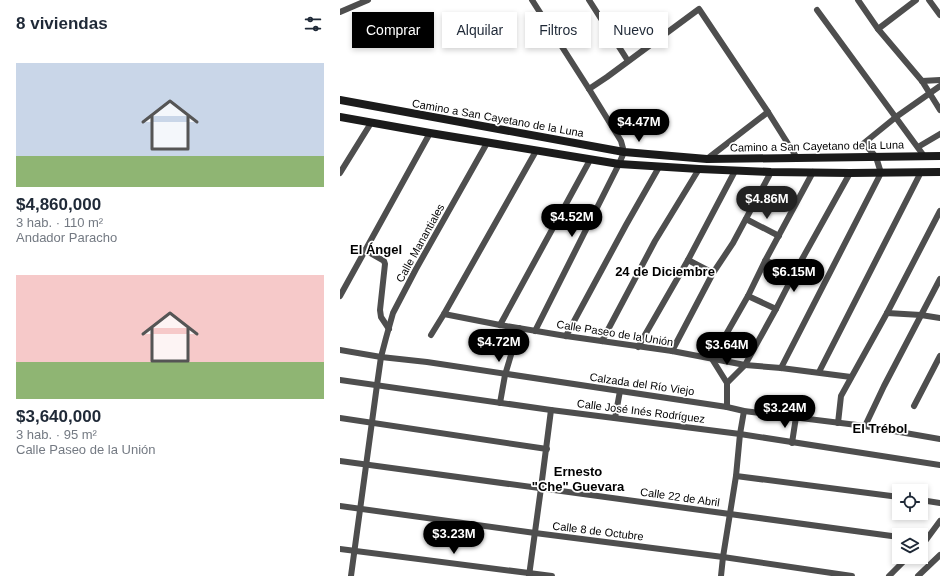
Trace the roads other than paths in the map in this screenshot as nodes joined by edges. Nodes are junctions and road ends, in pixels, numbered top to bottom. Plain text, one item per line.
1 (368, 0) edge
2 (532, 0) edge
3 (589, 0) edge
4 (858, 0) edge
5 (916, 0) edge
6 (929, 0) edge
7 (817, 10) dead end
8 (340, 12) edge
9 (940, 15) edge
10 (878, 29) junction
11 (668, 32) edge
12 (646, 48) edge
13 (628, 61) junction
14 (922, 80) junction
15 (940, 80) edge
16 (940, 86) edge
17 (589, 89) junction
18 (929, 94) junction
19 (340, 100) edge
20 (940, 110) edge
21 (768, 112) junction
22 (340, 117) edge
23 (896, 117) junction
24 (371, 122) junction
25 (430, 133) junction
26 (940, 134) edge
27 (487, 143) junction
28 (918, 148) junction
29 (536, 151) junction
30 (624, 152) junction
31 (924, 156) junction
32 (940, 156) edge
33 (876, 157) junction
34 (707, 158) junction
35 (797, 158) junction
36 (590, 160) junction
37 (619, 164) junction
38 (659, 167) junction
39 (699, 169) junction
40 (735, 171) junction
41 (771, 172) junction
42 (813, 172) junction
43 (921, 172) junction
44 (940, 172) edge
45 (340, 173) edge
46 (850, 173) junction
47 (881, 173) junction
48 (940, 211) edge
49 (746, 219) junction
50 (779, 236) junction
51 (365, 250) junction
52 (688, 260) junction
53 (765, 261) junction
54 (796, 270) junction
55 (713, 273) junction
56 (940, 279) edge
57 (340, 296) edge
58 (748, 296) junction
59 (776, 309) junction
60 (887, 313) junction
61 (444, 314) junction
62 (921, 315) junction
63 (940, 318) edge
64 (500, 325) junction
65 (519, 328) junction
66 (388, 329) junction
67 (535, 331) junction
68 (431, 335) dead end
69 (566, 336) junction
70 (602, 341) junction
71 (638, 347) junction
72 (340, 350) edge
73 (672, 352) junction
74 (940, 356) edge
75 (381, 357) junction
76 (712, 359) junction
77 (745, 365) junction
78 (781, 368) junction
79 (818, 372) junction
80 (505, 375) junction
81 (851, 377) junction
82 (340, 380) edge
83 (727, 383) junction
84 (377, 385) junction
85 (620, 392) junction
86 (500, 403) junction
87 (914, 406) dead end
88 (727, 407) junction
89 (551, 410) junction
90 (744, 411) junction
91 (796, 417) junction
92 (340, 418) edge
93 (615, 418) junction
94 (372, 423) junction
95 (838, 423) junction
96 (865, 426) junction
97 (740, 434) junction
98 (940, 439) edge
99 (792, 443) junction
100 (546, 448) junction
101 (340, 461) edge
102 (366, 465) junction
103 (940, 465) edge
104 (736, 476) junction
105 (541, 488) junction
106 (892, 496) edge
107 (928, 501) edge
108 (940, 503) edge
109 (340, 506) edge
110 (360, 509) junction
111 (730, 514) junction
112 (940, 521) edge
113 (535, 533) junction
114 (892, 536) edge
115 (928, 536) edge
116 (340, 549) edge
117 (354, 551) junction
118 (940, 555) edge
119 (723, 557) junction
120 (901, 564) edge
121 (529, 575) edge
122 (351, 576) edge
123 (552, 576) edge
124 (721, 576) edge
125 (852, 576) edge
126 (889, 576) edge
127 (918, 576) edge

1 - 8 street
2 - 17 street
3 - 13 street
4 - 10 street
5 - 10 street
6 - 9 street
7 - 23 street
10 - 14 street
11 - 21 street
12 - 13 street
13 - 17 street
14 - 15 street
14 - 18 street
16 - 18 street
17 - 30 street
18 - 20 street
18 - 23 street
19 - 30 street, Camino a San Cayetano de la Luna
21 - 34 street
21 - 35 street
22 - 24 street, Camino a San Cayetano de la Luna
23 - 28 street
23 - 33 street
24 - 25 street, Camino a San Cayetano de la Luna
24 - 45 street
25 - 27 street, Camino a San Cayetano de la Luna
25 - 51 street
26 - 28 street
27 - 29 street, Camino a San Cayetano de la Luna
27 - 66 street, Calle Manantiales
28 - 31 street
29 - 36 street, Camino a San Cayetano de la Luna
29 - 61 street
30 - 34 street, Camino a San Cayetano de la Luna
30 - 37 street
31 - 32 street, Camino a San Cayetano de la Luna
31 - 33 street, Camino a San Cayetano de la Luna
33 - 35 street, Camino a San Cayetano de la Luna
33 - 47 street
34 - 35 street, Camino a San Cayetano de la Luna
36 - 37 street, Camino a San Cayetano de la Luna
36 - 64 street
37 - 38 street, Camino a San Cayetano de la Luna
37 - 67 street
38 - 39 street, Camino a San Cayetano de la Luna
38 - 69 street
39 - 40 street, Camino a San Cayetano de la Luna
39 - 70 street
40 - 41 street, Camino a San Cayetano de la Luna
40 - 52 street
41 - 42 street, Camino a San Cayetano de la Luna
41 - 49 street
42 - 46 street, Camino a San Cayetano de la Luna
42 - 50 street
43 - 44 street, Camino a San Cayetano de la Luna
43 - 47 street, Camino a San Cayetano de la Luna
43 - 79 street
46 - 47 street, Camino a San Cayetano de la Luna
46 - 54 street
47 - 78 street
48 - 60 street
49 - 50 street
49 - 55 street
50 - 53 street
51 - 57 street
51 - 66 street
52 - 55 street
52 - 71 street
53 - 54 street
53 - 58 street
54 - 59 street
55 - 73 street
56 - 62 street
58 - 59 street
58 - 76 street
59 - 77 street
60 - 62 street
60 - 81 street
61 - 64 street, Calle Paseo de la Unión
61 - 68 street
62 - 63 street
62 - 96 street
64 - 65 street, Calle Paseo de la Unión
65 - 67 street, Calle Paseo de la Unión
65 - 80 street
66 - 75 street, Calle Manantiales
67 - 69 street, Calle Paseo de la Unión
69 - 70 street, Calle Paseo de la Unión
70 - 71 street, Calle Paseo de la Unión
71 - 73 street, Calle Paseo de la Unión
72 - 75 street, Calzada del Río Viejo
73 - 76 street, Calle Paseo de la Unión
74 - 87 street
75 - 80 street, Calzada del Río Viejo
75 - 84 street, Calle Manantiales
76 - 77 street, Calle Paseo de la Unión
76 - 83 street
77 - 78 street, Calle Paseo de la Unión
77 - 83 street
78 - 79 street, Calle Paseo de la Unión
79 - 81 street, Calle Paseo de la Unión
80 - 85 street, Calzada del Río Viejo
80 - 86 street
81 - 95 street
82 - 84 street, Calle José Inés Rodríguez
83 - 88 street
84 - 86 street, Calle José Inés Rodríguez
84 - 94 street, Calle Manantiales
85 - 88 street, Calzada del Río Viejo
85 - 93 street
86 - 89 street, Calle José Inés Rodríguez
88 - 90 street, Calzada del Río Viejo
89 - 93 street, Calle José Inés Rodríguez
89 - 100 street
90 - 91 street, Calzada del Río Viejo
90 - 97 street
91 - 95 street, Calzada del Río Viejo
91 - 99 street
92 - 94 street
93 - 97 street, Calle José Inés Rodríguez
94 - 100 street
94 - 102 street, Calle Manantiales
95 - 96 street, Calzada del Río Viejo
96 - 98 street, Calzada del Río Viejo
97 - 99 street, Calle José Inés Rodríguez
97 - 104 street
99 - 103 street, Calle José Inés Rodríguez
100 - 105 street
101 - 102 street, Calle 22 de Abril
102 - 105 street, Calle 22 de Abril
102 - 110 street, Calle Manantiales
104 - 106 street
104 - 111 street
105 - 111 street, Calle 22 de Abril
105 - 113 street
107 - 108 street
109 - 110 street, Calle 8 de Octubre
110 - 113 street, Calle 8 de Octubre
110 - 117 street, Calle Manantiales
111 - 114 street, Calle 22 de Abril
111 - 119 street
112 - 115 street
113 - 119 street, Calle 8 de Octubre
113 - 121 street
116 - 117 street
117 - 121 street
117 - 122 street, Calle Manantiales
118 - 127 street
119 - 124 street
119 - 125 street, Calle 8 de Octubre
120 - 126 street
121 - 123 street

